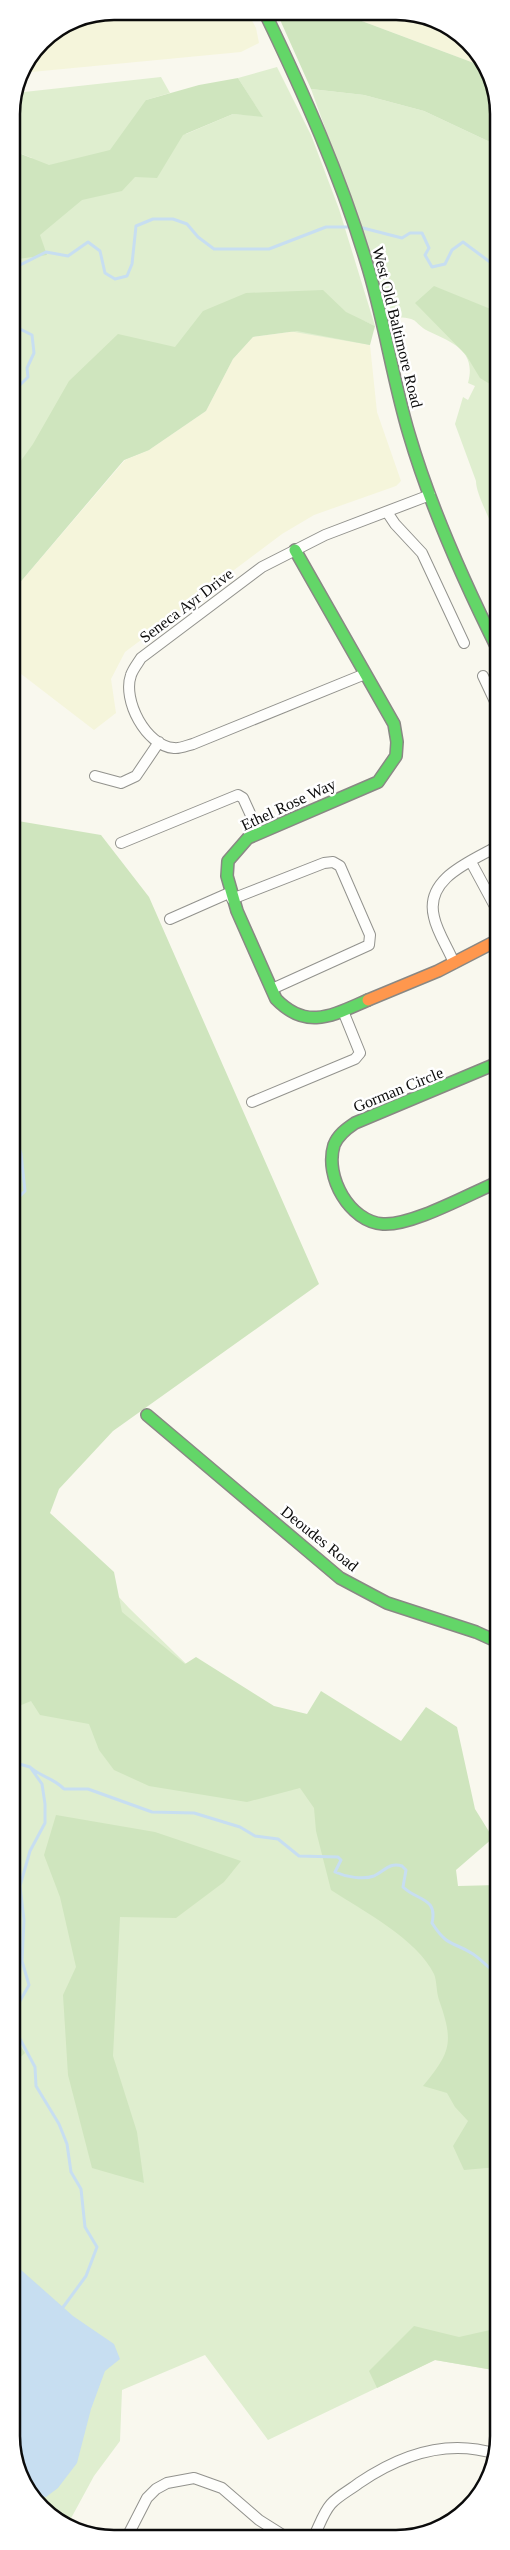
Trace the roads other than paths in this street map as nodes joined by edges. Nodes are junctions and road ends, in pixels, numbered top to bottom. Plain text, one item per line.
1 (268, 20) edge
2 (430, 495) junction
3 (387, 512) junction
4 (294, 550) junction
5 (490, 634) edge
6 (464, 643) dead end
7 (365, 674) junction
8 (483, 676) dead end
9 (490, 691) edge
10 (160, 742) junction
11 (95, 776) dead end
12 (259, 833) junction
13 (121, 843) dead end
14 (490, 851) edge
15 (471, 862) junction
16 (230, 896) junction
17 (490, 897) edge
18 (170, 919) dead end
19 (490, 944) edge
20 (454, 963) junction
21 (272, 989) junction
22 (343, 1011) junction
23 (490, 1067) edge
24 (252, 1102) dead end
25 (490, 1185) edge
26 (147, 1415) dead end
27 (490, 1638) edge
28 (488, 2453) edge
29 (130, 2530) edge
30 (274, 2530) edge
31 (317, 2530) edge

1 - 2 street, West Old Baltimore Road
2 - 3 street, Seneca Ayr Drive
2 - 5 street, West Old Baltimore Road
3 - 4 street, Seneca Ayr Drive
3 - 6 street
4 - 7 street, Ethel Rose Way
4 - 10 street, Seneca Ayr Drive
7 - 10 street
7 - 12 street, Ethel Rose Way
8 - 9 street
10 - 11 street
12 - 13 street
12 - 16 street, Ethel Rose Way
14 - 15 street
15 - 17 street
15 - 20 street
16 - 18 street
16 - 21 street, Ethel Rose Way
16 - 21 street
19 - 20 street, Ethel Rose Way
20 - 22 street, Ethel Rose Way
21 - 22 street, Ethel Rose Way
22 - 24 street
23 - 25 street, Gorman Circle
26 - 27 street, Deoudes Road
28 - 31 street
29 - 30 street

